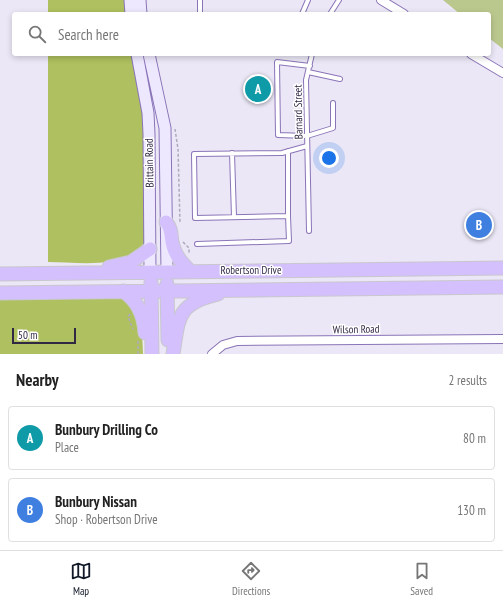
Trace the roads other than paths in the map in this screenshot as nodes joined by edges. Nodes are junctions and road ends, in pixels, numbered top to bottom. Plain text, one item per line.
1 (130, 0) edge
2 (140, 0) edge
3 (200, 0) edge
4 (308, 0) edge
5 (339, 0) edge
6 (381, 0) edge
7 (131, 12) edge
8 (141, 12) edge
9 (200, 12) edge
10 (303, 12) edge
11 (332, 12) edge
12 (401, 12) edge
13 (137, 56) edge
14 (149, 56) edge
15 (312, 56) edge
16 (474, 56) edge
17 (310, 66) junction
18 (308, 72) junction
19 (503, 73) edge
20 (340, 79) dead end
21 (332, 103) dead end
22 (307, 136) junction
23 (307, 146) junction
24 (288, 151) junction
25 (232, 153) junction
26 (288, 216) junction
27 (234, 217) junction
28 (166, 222) junction
29 (309, 231) dead end
30 (197, 244) dead end
31 (150, 249) junction
32 (503, 268) edge
33 (190, 271) junction
34 (167, 272) junction
35 (99, 273) junction
36 (150, 273) junction
37 (0, 274) edge
38 (503, 287) edge
39 (235, 290) junction
40 (123, 291) junction
41 (151, 291) junction
42 (167, 291) junction
43 (0, 293) edge
44 (503, 339) edge
45 (148, 354) edge
46 (152, 354) edge
47 (168, 354) edge
48 (173, 354) edge
49 (212, 354) edge

1 - 7 main road
2 - 8 main road
3 - 9 lane
4 - 10 lane
5 - 11 lane
6 - 12 street
13 - 31 main road, Brittain Road
14 - 28 main road, Brittain Road
15 - 17 lane, Barnard Street
16 - 19 street
17 - 18 lane, Barnard Street
17 - 22 lane
18 - 20 lane
18 - 22 lane, Barnard Street
21 - 22 lane
22 - 23 lane, Barnard Street
23 - 24 lane
23 - 29 lane, Barnard Street
24 - 25 lane
24 - 26 lane
25 - 27 lane
25 - 27 lane
26 - 27 lane
26 - 30 lane
28 - 33 highway
28 - 34 main road, Brittain Road
31 - 35 highway
31 - 36 main road, Brittain Road
32 - 33 highway, Robertson Drive
33 - 34 highway, Robertson Drive
34 - 36 highway, Robertson Drive
34 - 42 highway
35 - 36 highway, Robertson Drive
35 - 37 highway, Robertson Drive
36 - 41 highway
38 - 39 highway, Robertson Drive
39 - 42 highway
39 - 48 highway
40 - 41 highway
40 - 43 highway
40 - 45 highway
41 - 42 highway
41 - 46 highway
42 - 47 highway
44 - 49 street, Wilson Road

